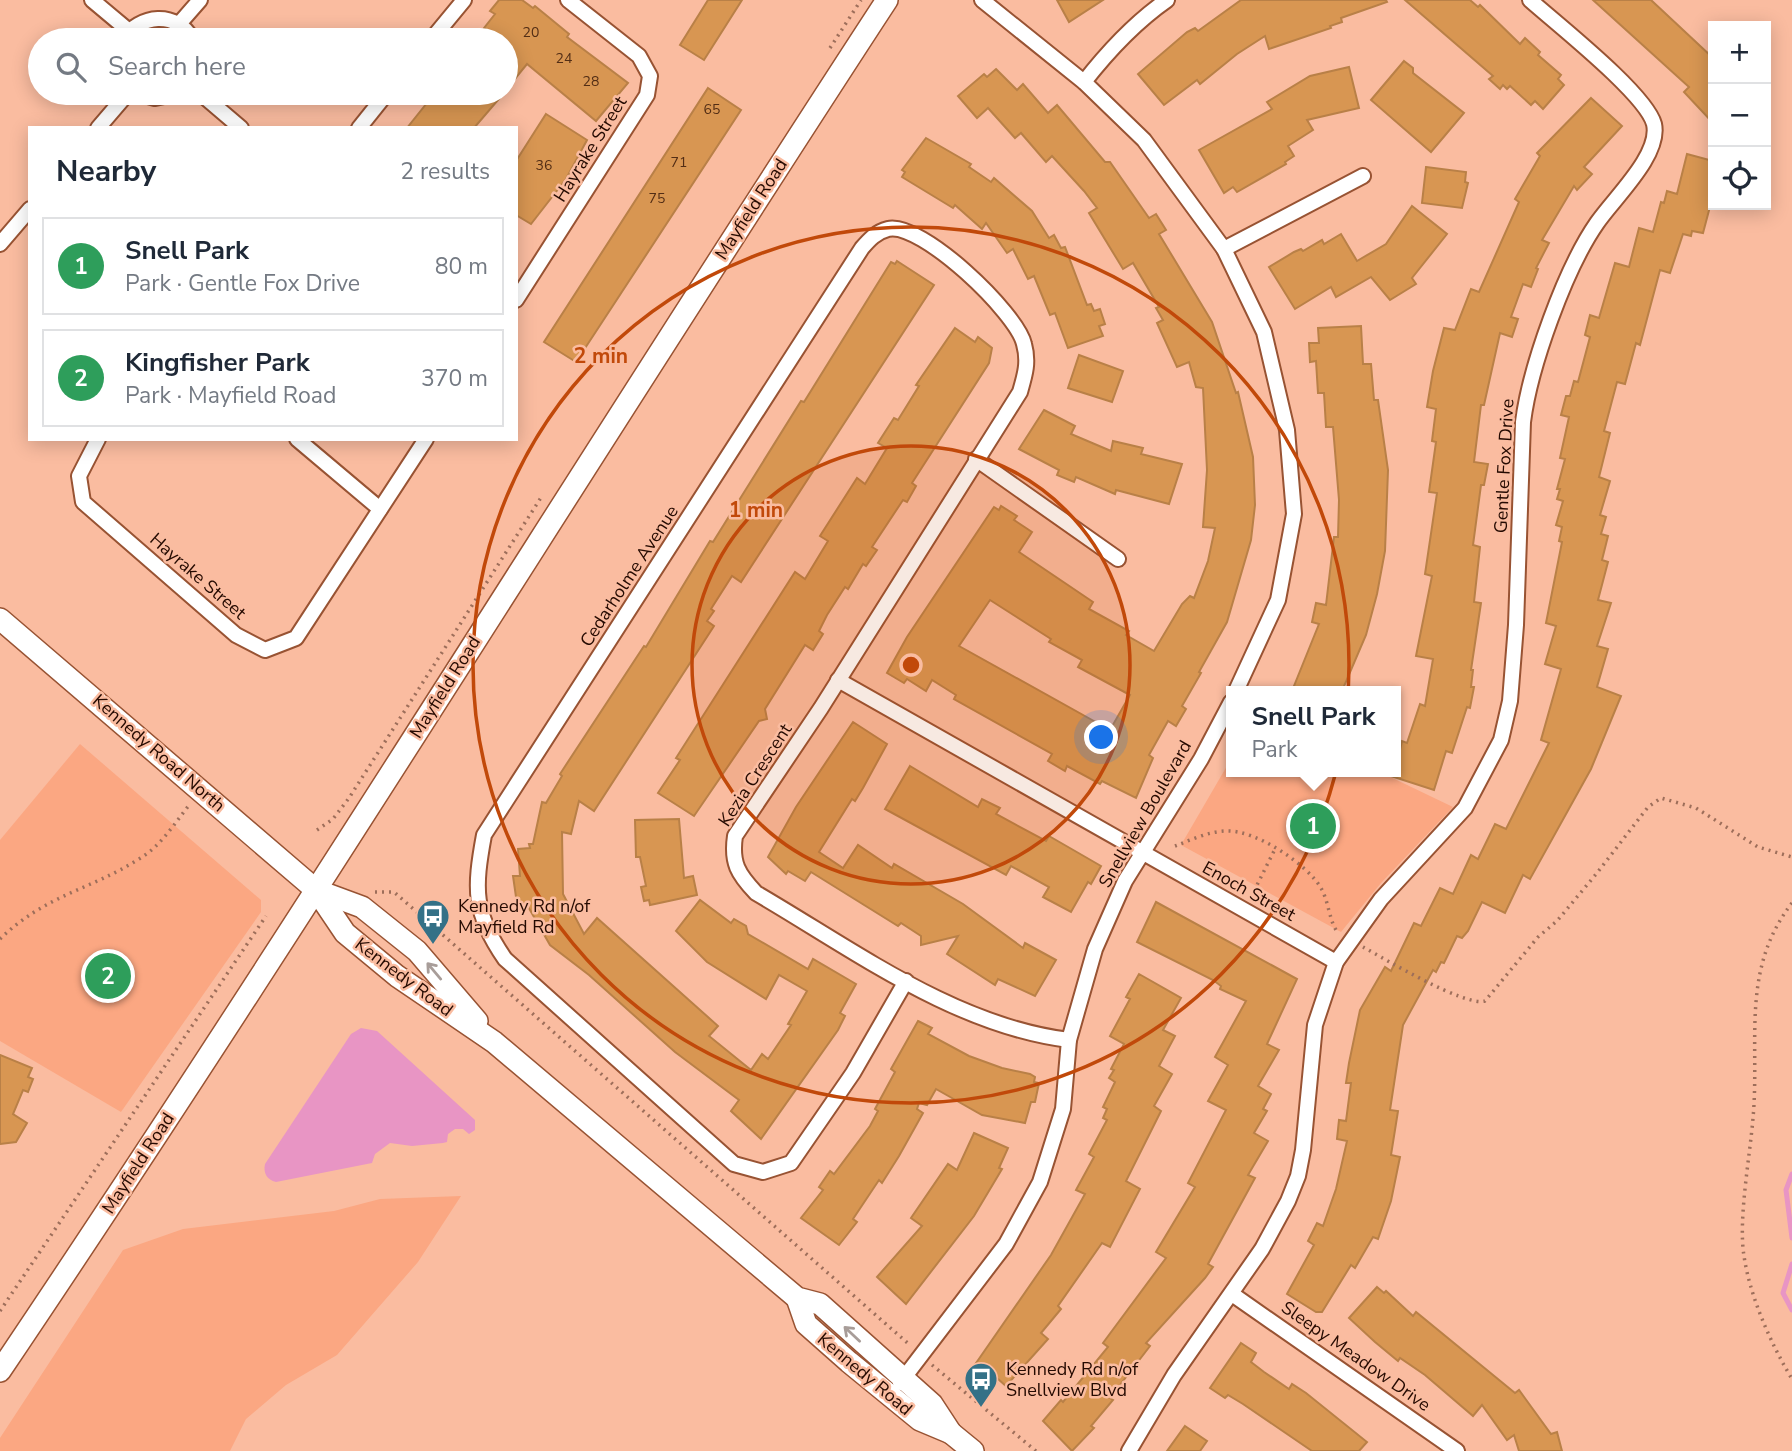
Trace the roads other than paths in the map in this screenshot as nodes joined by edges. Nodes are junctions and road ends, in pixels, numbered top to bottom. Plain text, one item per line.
1 (92, 0) edge
2 (200, 0) edge
3 (464, 0) edge
4 (568, 0) edge
5 (887, 0) edge
6 (982, 0) edge
7 (1167, 0) edge
8 (1530, 0) edge
9 (179, 24) junction
10 (119, 28) edge
11 (138, 28) edge
12 (182, 28) edge
13 (441, 28) edge
14 (1084, 82) junction
15 (118, 105) edge
16 (214, 105) edge
17 (377, 105) edge
18 (100, 126) edge
19 (239, 126) edge
20 (361, 126) edge
21 (1363, 176) dead end
22 (28, 210) edge
23 (0, 244) edge
24 (1224, 249) junction
25 (518, 297) edge
26 (97, 441) edge
27 (300, 441) edge
28 (425, 441) edge
29 (976, 459) junction
30 (380, 509) junction
31 (1118, 559) dead end
32 (0, 619) edge
33 (838, 681) junction
34 (1238, 686) edge
35 (1226, 712) edge
36 (1144, 854) junction
37 (316, 890) junction
38 (1336, 962) junction
39 (906, 981) junction
40 (1069, 1040) junction
41 (494, 1042) junction
42 (1232, 1294) junction
43 (0, 1371) edge
44 (897, 1388) junction
45 (973, 1451) edge
46 (1129, 1451) edge
47 (1457, 1451) edge

1 - 10 street
2 - 9 street
3 - 13 street
4 - 25 street, Hayrake Street
5 - 37 main road, Mayfield Road
6 - 14 street
7 - 14 street
8 - 38 street, Gentle Fox Drive
9 - 11 street
9 - 12 street
14 - 24 street
15 - 18 street
16 - 19 street
17 - 20 street
21 - 24 street
22 - 23 street
24 - 34 street
26 - 30 street, Hayrake Street
27 - 30 street
28 - 30 street, Hayrake Street
29 - 31 street
29 - 33 street, Cedarholme Avenue
29 - 39 street, Cedarholme Avenue
32 - 37 main road, Kennedy Road North
33 - 36 street
33 - 39 street, Kezia Crescent
35 - 36 street, Snellview Boulevard
36 - 38 street, Enoch Street
36 - 40 street, Snellview Boulevard
37 - 41 main road, Kennedy Road
41 -> 37 main road, Kennedy Road
37 - 43 main road, Mayfield Road
38 - 42 street
39 - 40 street, Kezia Crescent
40 - 44 street, Snellview Boulevard
41 - 44 main road, Kennedy Road
42 - 46 street
42 - 47 street, Sleepy Meadow Drive
44 - 45 main road, Kennedy Road

